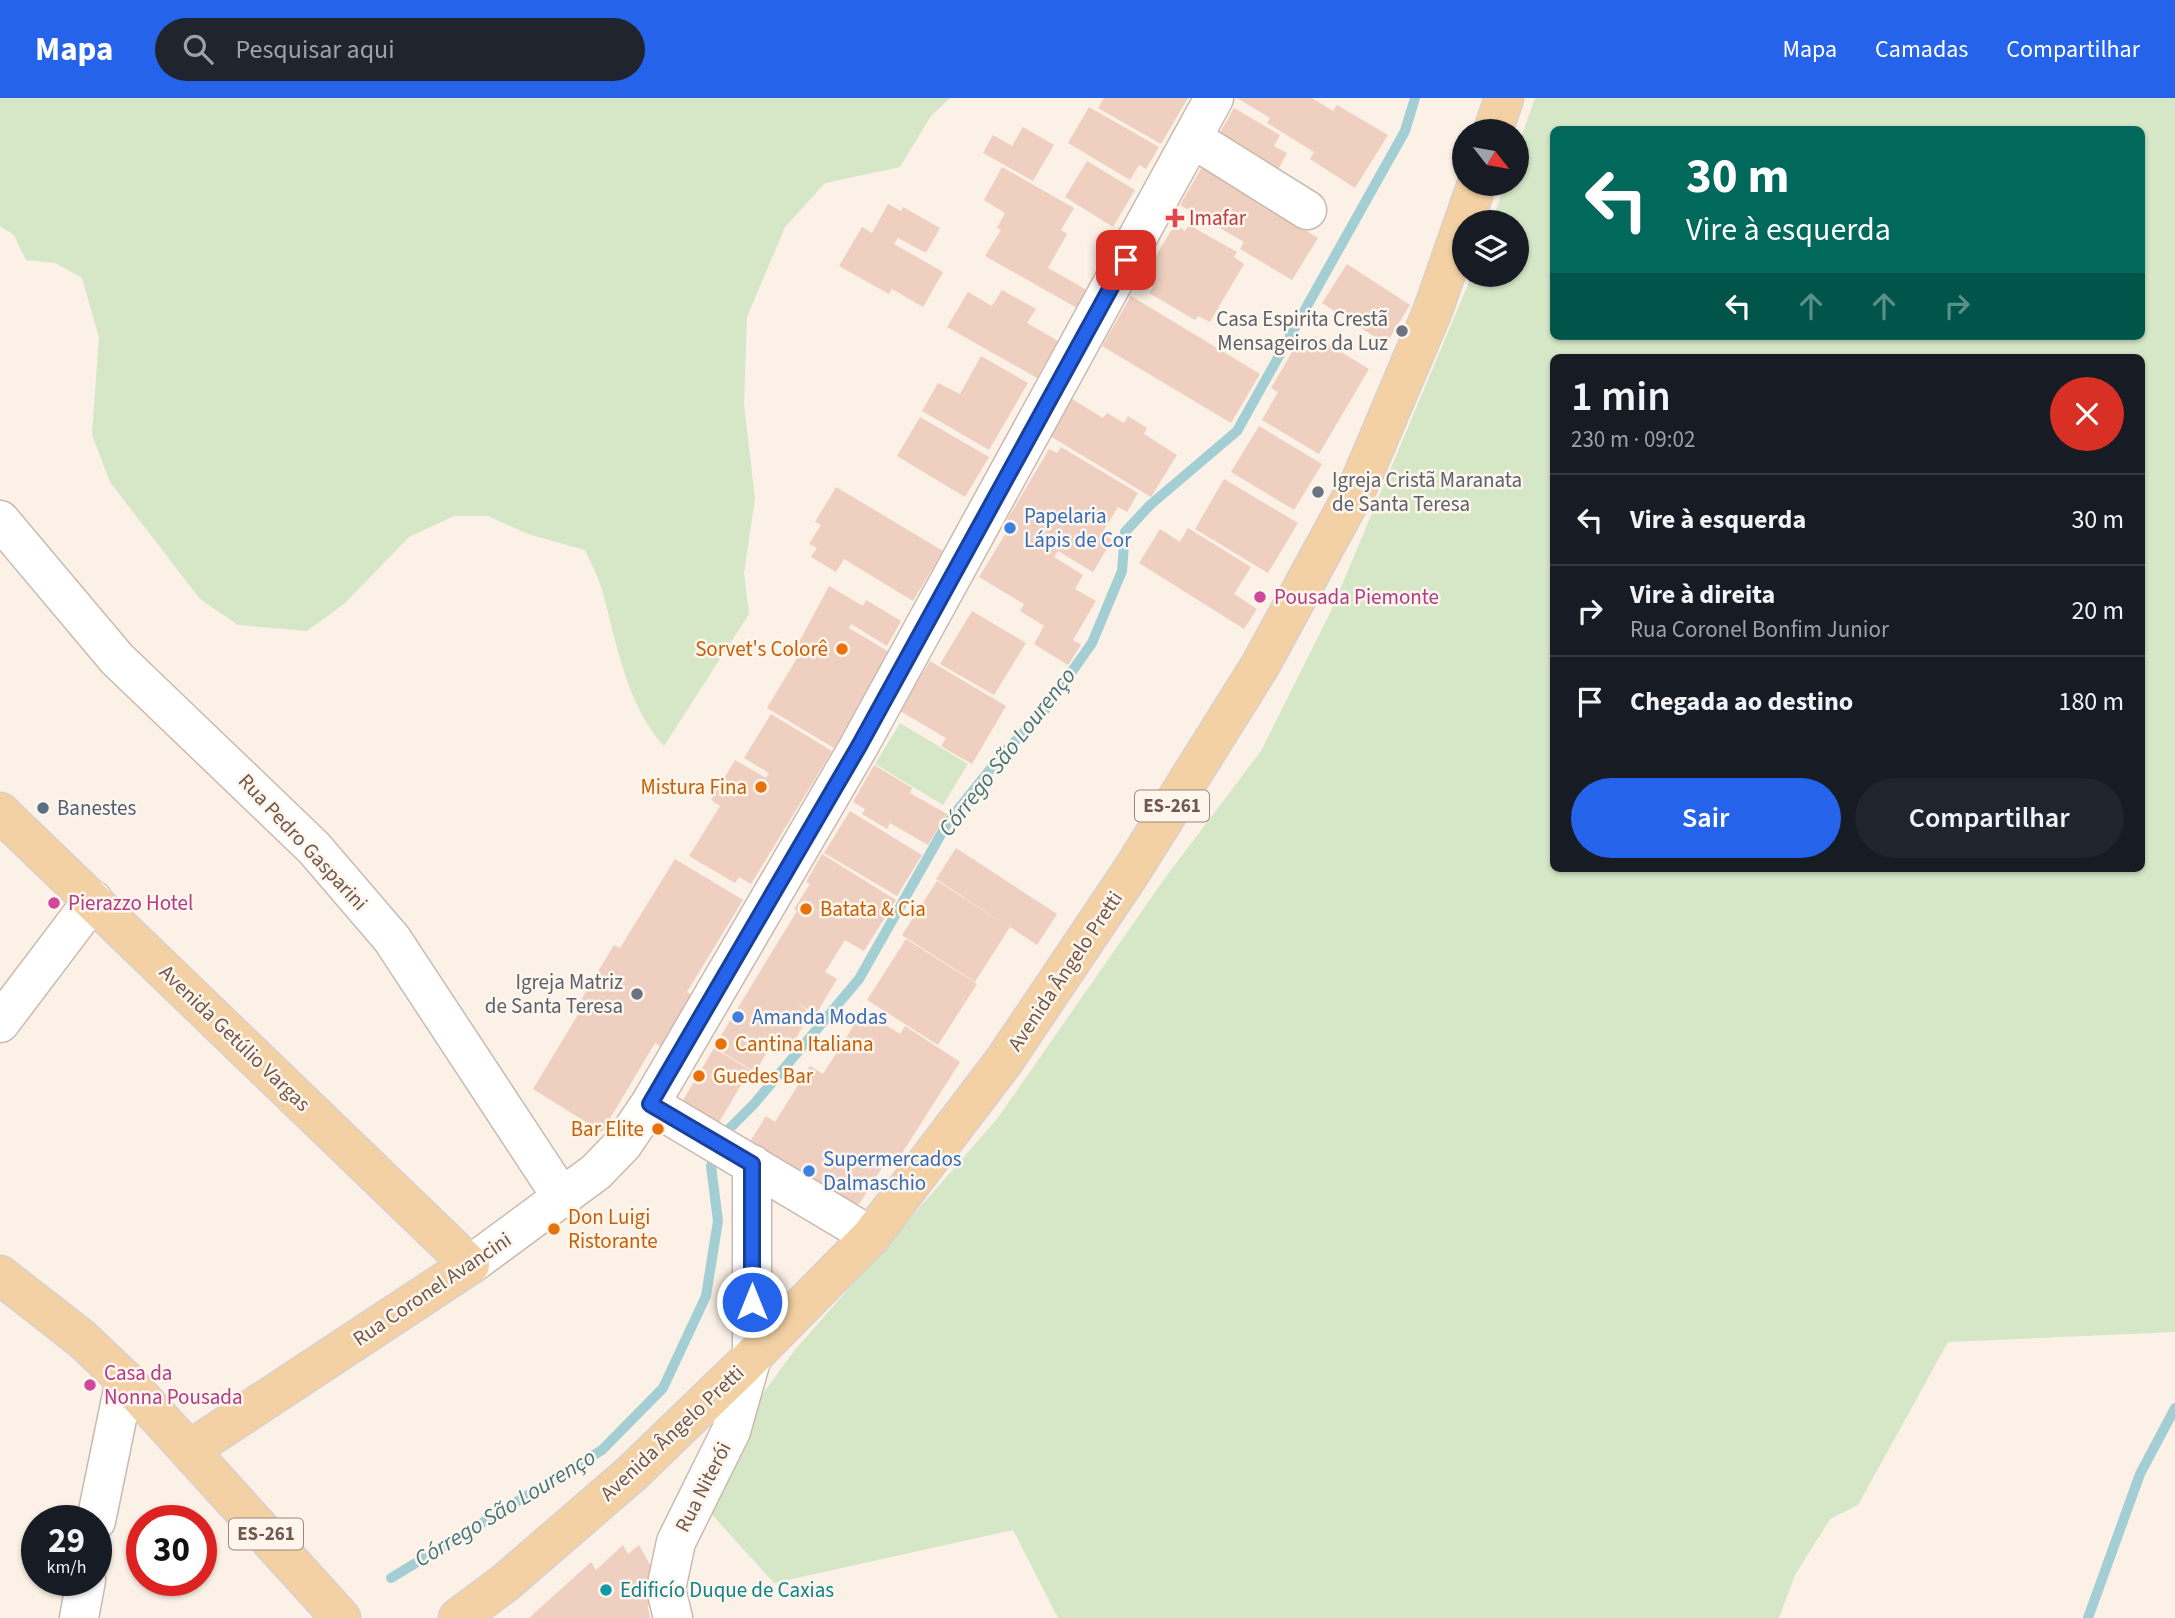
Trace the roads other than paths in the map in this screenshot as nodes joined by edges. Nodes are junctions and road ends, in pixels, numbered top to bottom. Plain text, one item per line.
1 (1214, 98) edge
2 (1504, 98) edge
3 (1497, 119) edge
4 (1192, 138) junction
5 (1472, 196) edge
6 (1307, 209) dead end
7 (0, 520) edge
8 (0, 812) edge
9 (93, 901) junction
10 (0, 1023) edge
11 (650, 1104) junction
12 (729, 1150) junction
13 (563, 1199) junction
14 (871, 1236) junction
15 (470, 1265) junction
16 (0, 1275) edge
17 (752, 1357) junction
18 (125, 1380) junction
19 (191, 1449) junction
20 (99, 1505) edge
21 (83, 1596) edge
22 (79, 1618) edge
23 (341, 1618) edge
24 (458, 1618) edge
25 (673, 1618) edge

1 - 4 street, Rua Coronel Avancini
2 - 3 main road
4 - 6 street
4 - 11 street, Rua Coronel Avancini
5 - 14 main road, Avenida Ângelo Pretti / ES-261
7 - 13 street, Rua Pedro Gasparini
8 - 9 main road, Avenida Getúlio Vargas
9 - 10 street
9 - 15 main road, Avenida Getúlio Vargas
11 - 12 street
11 - 13 street, Rua Coronel Avancini
12 - 14 street
12 - 17 street, Rua Niterói
13 - 15 street, Rua Coronel Avancini
14 - 17 main road, Avenida Ângelo Pretti / ES-261
15 - 19 main road, Rua Coronel Avancini
16 - 18 main road, ES-261
17 - 24 main road, Avenida Ângelo Pretti / ES-261
17 - 25 street, Rua Niterói
18 - 19 main road, ES-261
18 - 20 street
19 - 23 main road, ES-261
21 - 22 street

